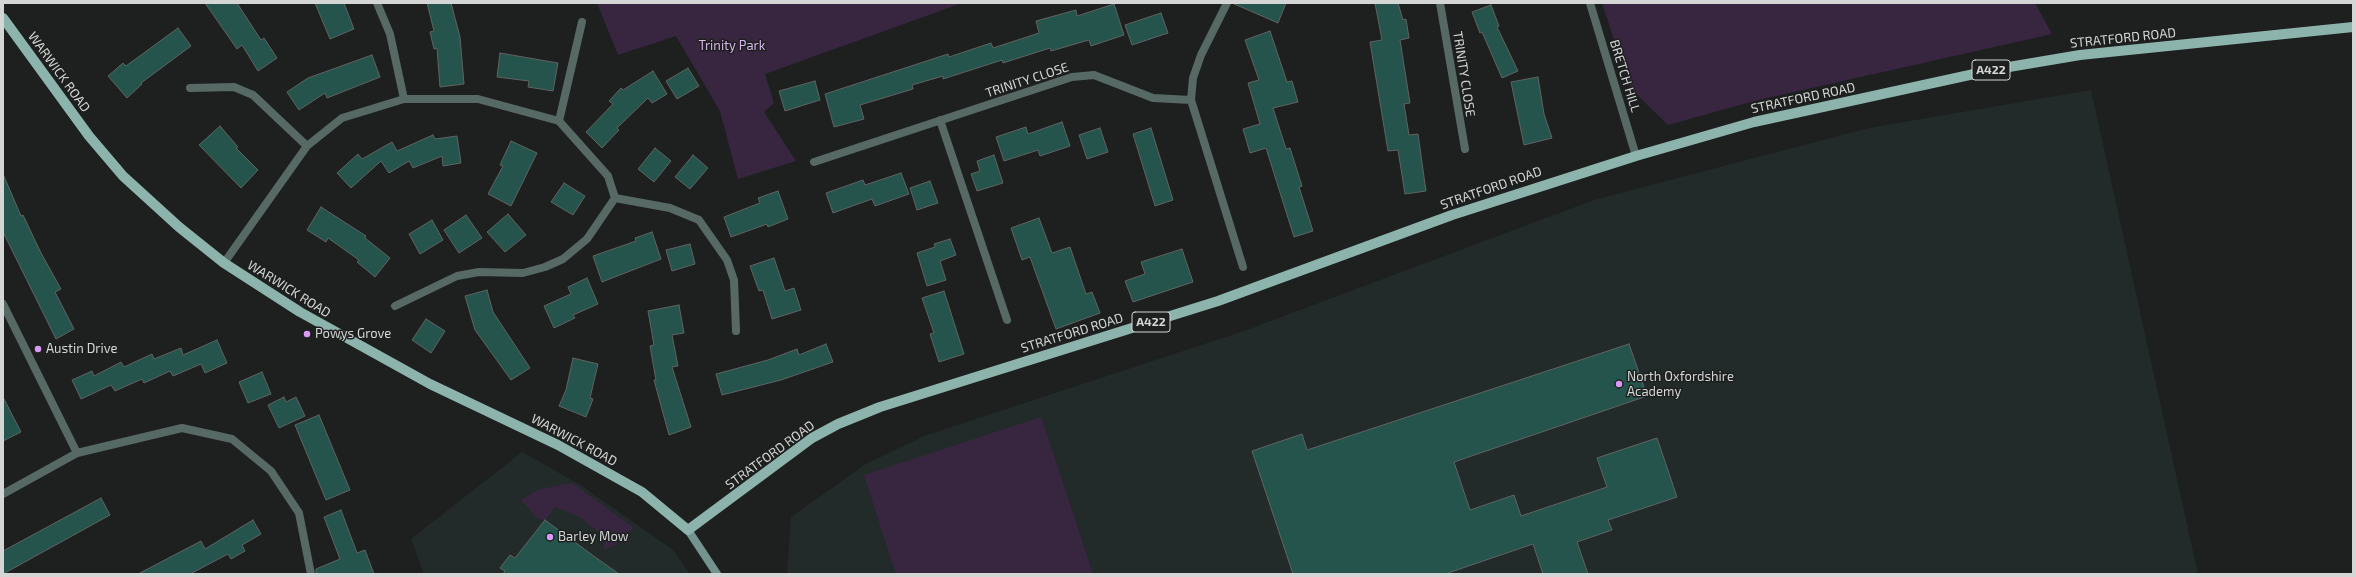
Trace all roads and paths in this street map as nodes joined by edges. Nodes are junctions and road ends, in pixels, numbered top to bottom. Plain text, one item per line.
1 (377, 3) edge
2 (1227, 3) edge
3 (1440, 3) edge
4 (1590, 3) edge
5 (3, 18) edge
6 (582, 22) dead end
7 (2353, 28) edge
8 (190, 88) dead end
9 (404, 99) junction
10 (1191, 100) junction
11 (940, 120) junction
12 (559, 121) junction
13 (307, 146) junction
14 (1464, 149) dead end
15 (1636, 156) junction
16 (814, 162) dead end
17 (615, 198) junction
18 (224, 263) junction
19 (1243, 267) dead end
20 (3, 304) edge
21 (395, 306) dead end
22 (1007, 320) dead end
23 (736, 331) dead end
24 (77, 453) junction
25 (3, 494) edge
26 (688, 530) junction
27 (311, 574) edge
28 (718, 574) edge

1 - 9 street
2 - 10 street
3 - 14 street, TRINITY CLOSE
4 - 15 street, BRETCH HILL
5 - 18 main road, WARWICK ROAD
6 - 12 street
7 - 15 main road, STRATFORD ROAD / A422
8 - 13 street
9 - 12 street
9 - 13 street
10 - 11 street, TRINITY CLOSE
10 - 19 street
11 - 16 street, TRINITY CLOSE
11 - 22 street
12 - 17 street
13 - 18 street
15 - 26 main road, STRATFORD ROAD / A422
17 - 21 street
17 - 23 street
18 - 26 main road, WARWICK ROAD
20 - 24 street
24 - 25 street
24 - 27 street
26 - 28 main road, WARWICK ROAD

